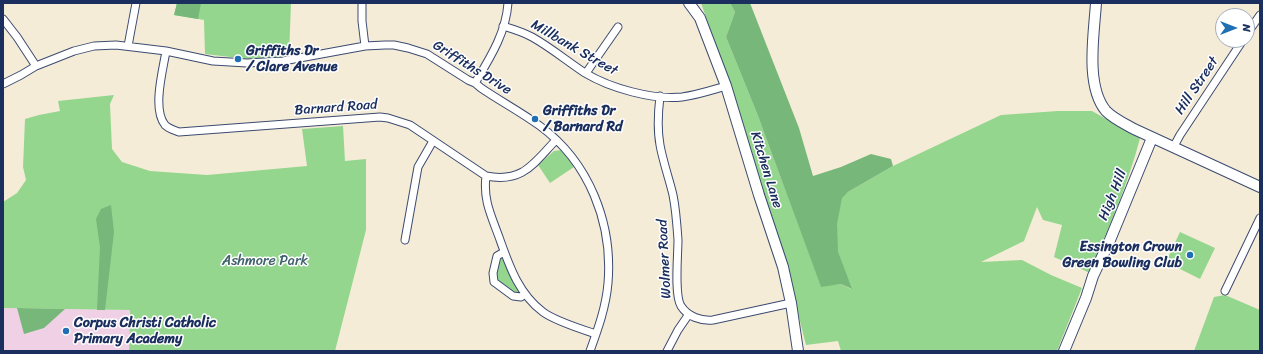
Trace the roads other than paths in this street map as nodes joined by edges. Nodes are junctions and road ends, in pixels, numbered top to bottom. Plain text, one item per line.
1 (136, 3) edge
2 (362, 3) edge
3 (508, 3) edge
4 (689, 3) edge
5 (1096, 3) edge
6 (3, 19) edge
7 (503, 26) junction
8 (618, 27) dead end
9 (128, 46) junction
10 (365, 46) junction
11 (1238, 48) edge
12 (166, 51) junction
13 (36, 66) junction
14 (586, 73) junction
15 (475, 83) junction
16 (3, 84) edge
17 (726, 86) junction
18 (660, 96) junction
19 (1152, 138) junction
20 (433, 140) junction
21 (556, 140) junction
22 (1173, 148) junction
23 (486, 176) junction
24 (1260, 187) edge
25 (1260, 218) edge
26 (405, 240) dead end
27 (504, 252) junction
28 (1224, 291) dead end
29 (525, 294) junction
30 (791, 303) junction
31 (689, 314) junction
32 (596, 334) junction
33 (590, 351) edge
34 (667, 351) edge
35 (798, 351) edge
36 (1064, 351) edge

1 - 9 street
2 - 10 street
3 - 7 street
4 - 17 street, Kitchen Lane
5 - 19 street
6 - 13 street
7 - 14 street, Millbank Street
7 - 15 street
8 - 14 street
9 - 12 street, Griffiths Drive
9 - 13 street, Griffiths Drive
10 - 12 street, Griffiths Drive
10 - 15 street, Griffiths Drive
11 - 22 street, Hill Street
12 - 20 street, Barnard Road
13 - 16 street, Griffiths Drive
14 - 18 street, Millbank Street
15 - 21 street, Griffiths Drive
17 - 18 street, Millbank Street
17 - 30 street, Kitchen Lane
18 - 31 street, Wolmer Road
19 - 22 street
19 - 36 street, High Hill
20 - 23 street, Barnard Road
20 - 26 street
21 - 23 street
21 - 32 street, Griffiths Drive
22 - 24 street
23 - 27 street
25 - 28 street
27 - 29 street
27 - 29 street
29 - 32 street
30 - 31 street, Wolmer Road
30 - 35 street, Kitchen Lane
31 - 34 street
32 - 33 street, Griffiths Drive

